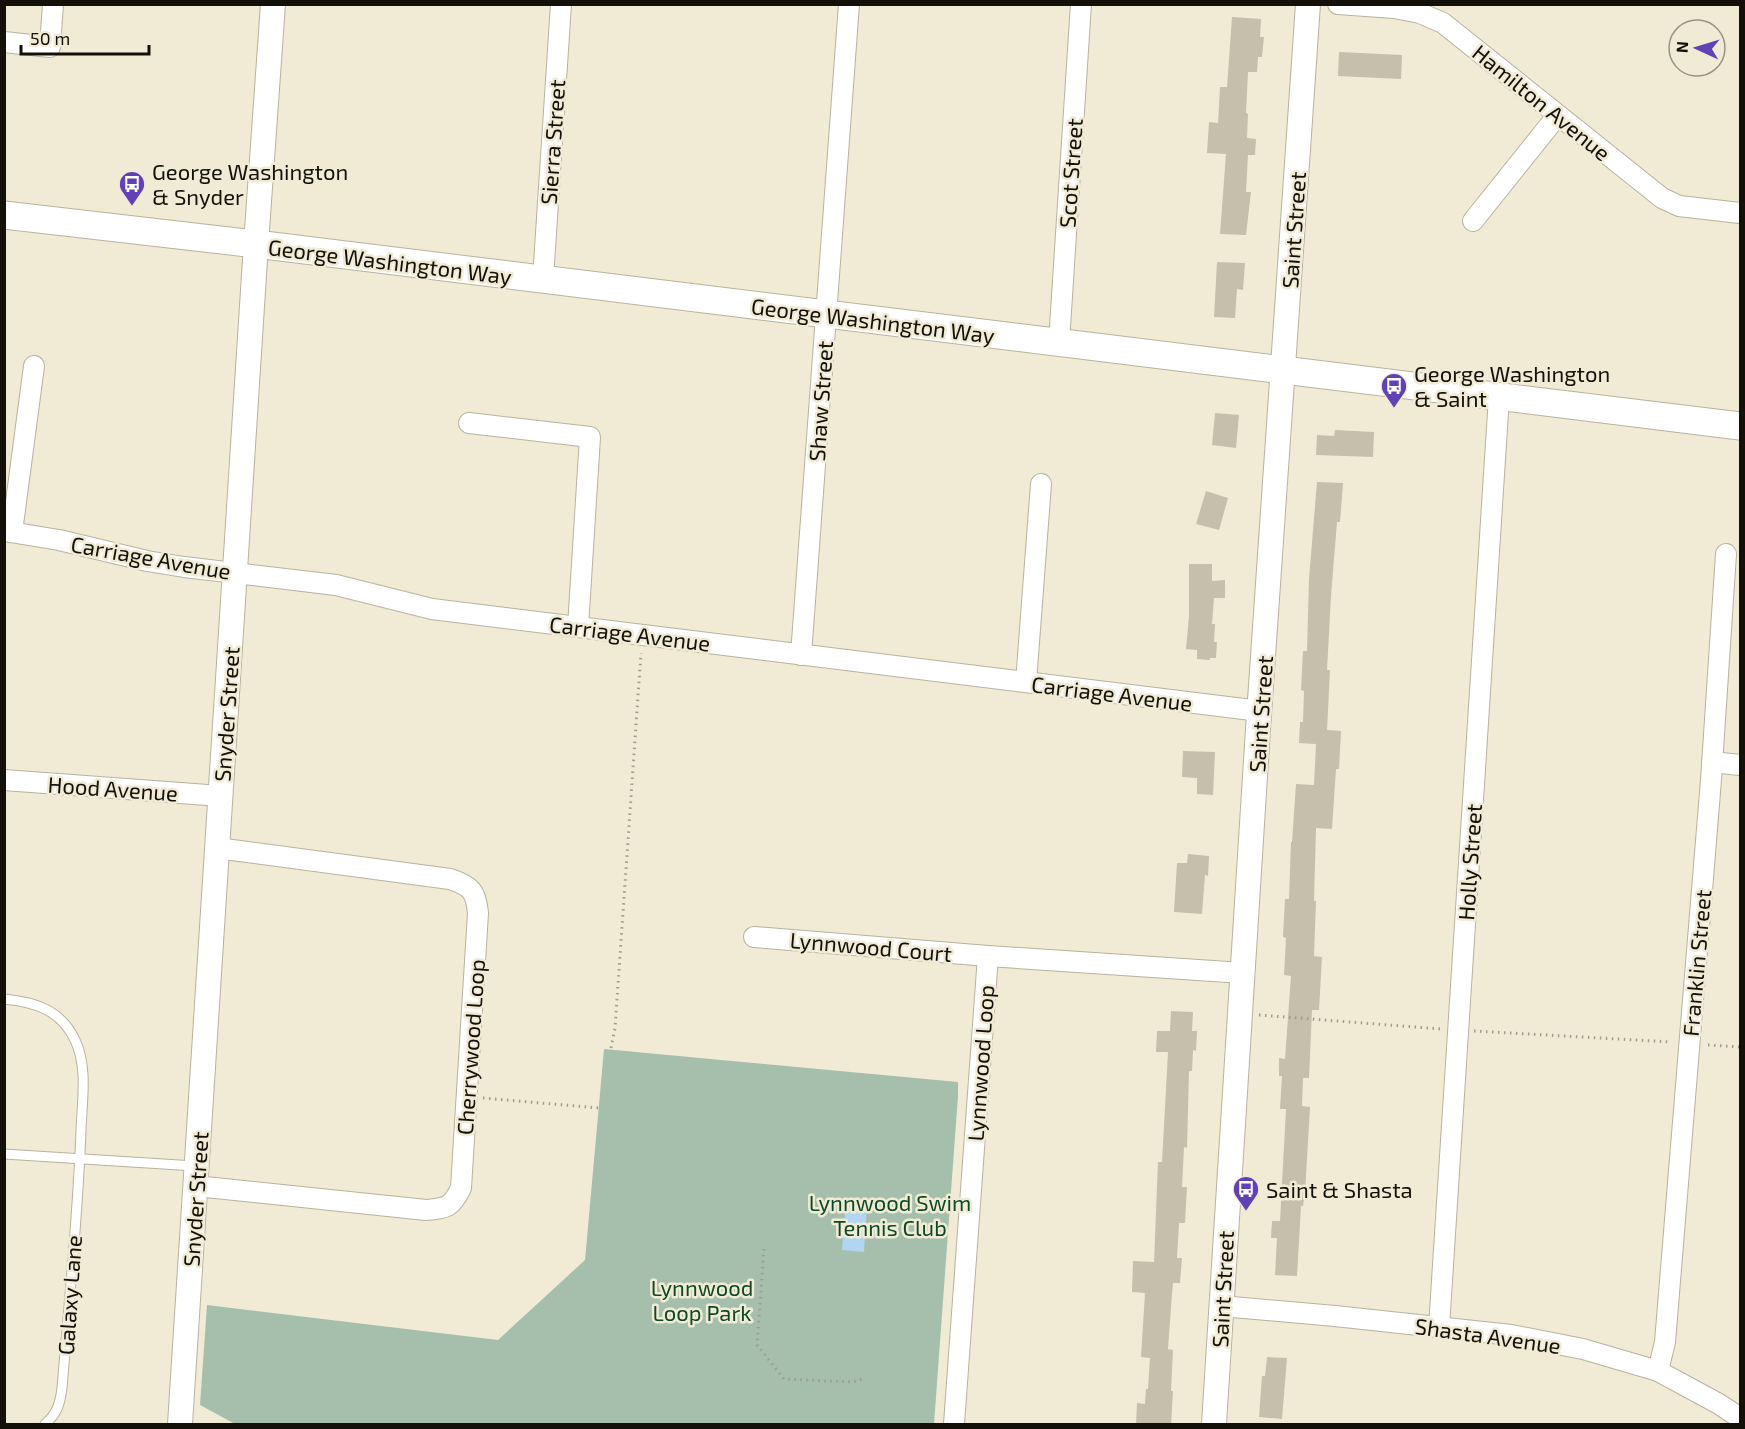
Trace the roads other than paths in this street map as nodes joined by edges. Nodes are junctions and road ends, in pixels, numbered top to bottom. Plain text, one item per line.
1 (53, 4) edge
2 (273, 4) edge
3 (561, 4) edge
4 (849, 4) edge
5 (1081, 4) edge
6 (1308, 4) edge
7 (1338, 4) edge
8 (4, 42) edge
9 (1557, 116) junction
10 (1740, 213) edge
11 (4, 216) edge
12 (1473, 221) dead end
13 (256, 244) junction
14 (543, 279) junction
15 (826, 315) junction
16 (1059, 342) junction
17 (34, 366) dead end
18 (1284, 369) junction
19 (1499, 397) junction
20 (470, 423) dead end
21 (1740, 425) edge
22 (1041, 484) dead end
23 (8, 532) edge
24 (1726, 554) dead end
25 (235, 573) junction
26 (578, 627) junction
27 (801, 655) junction
28 (1026, 682) junction
29 (1260, 711) junction
30 (1712, 762) junction
31 (1740, 765) edge
32 (4, 780) edge
33 (221, 796) junction
34 (217, 848) junction
35 (754, 937) dead end
36 (988, 956) junction
37 (1243, 974) junction
38 (4, 999) edge
39 (4, 1154) edge
40 (80, 1159) junction
41 (196, 1176) junction
42 (1221, 1306) junction
43 (1439, 1327) junction
44 (1658, 1371) junction
45 (1740, 1418) edge
46 (45, 1425) edge
47 (180, 1425) edge
48 (954, 1425) edge
49 (1214, 1425) edge

1 - 8 street
2 - 13 street, Snyder Street
3 - 14 street, Sierra Street
4 - 15 street, Shaw Street
5 - 16 street, Scot Street
6 - 18 street, Saint Street
7 - 9 street, Hamilton Avenue
9 - 10 street, Hamilton Avenue
9 - 12 street
11 - 13 main road, George Washington Way
13 - 14 main road, George Washington Way
13 - 25 street, Snyder Street
14 - 15 main road, George Washington Way
15 - 16 main road, George Washington Way
15 - 27 street, Shaw Street
16 - 18 main road, George Washington Way
17 - 23 street
18 - 19 main road, George Washington Way
18 - 29 street, Saint Street
19 - 21 main road, George Washington Way
19 - 43 street, Holly Street
20 - 26 street
22 - 28 street
23 - 25 street, Carriage Avenue
24 - 30 street, Franklin Street
25 - 26 street, Carriage Avenue
25 - 33 street, Snyder Street
26 - 27 street, Carriage Avenue
27 - 28 street, Carriage Avenue
28 - 29 street, Carriage Avenue
29 - 37 street, Saint Street
30 - 31 street
30 - 44 street, Franklin Street
32 - 33 street, Hood Avenue
33 - 34 street, Snyder Street
34 - 41 street, Snyder Street
34 - 41 street, Cherrywood Loop
35 - 36 street, Lynnwood Court
36 - 37 street, Lynnwood Loop
36 - 48 street, Lynnwood Loop
37 - 42 street, Saint Street
38 - 40 lane, Galaxy Lane
39 - 40 lane
40 - 41 lane
40 - 46 lane, Galaxy Lane
41 - 47 street, Snyder Street
42 - 43 street, Shasta Avenue
42 - 49 street, Saint Street
43 - 44 street, Shasta Avenue
44 - 45 street, Shasta Avenue

